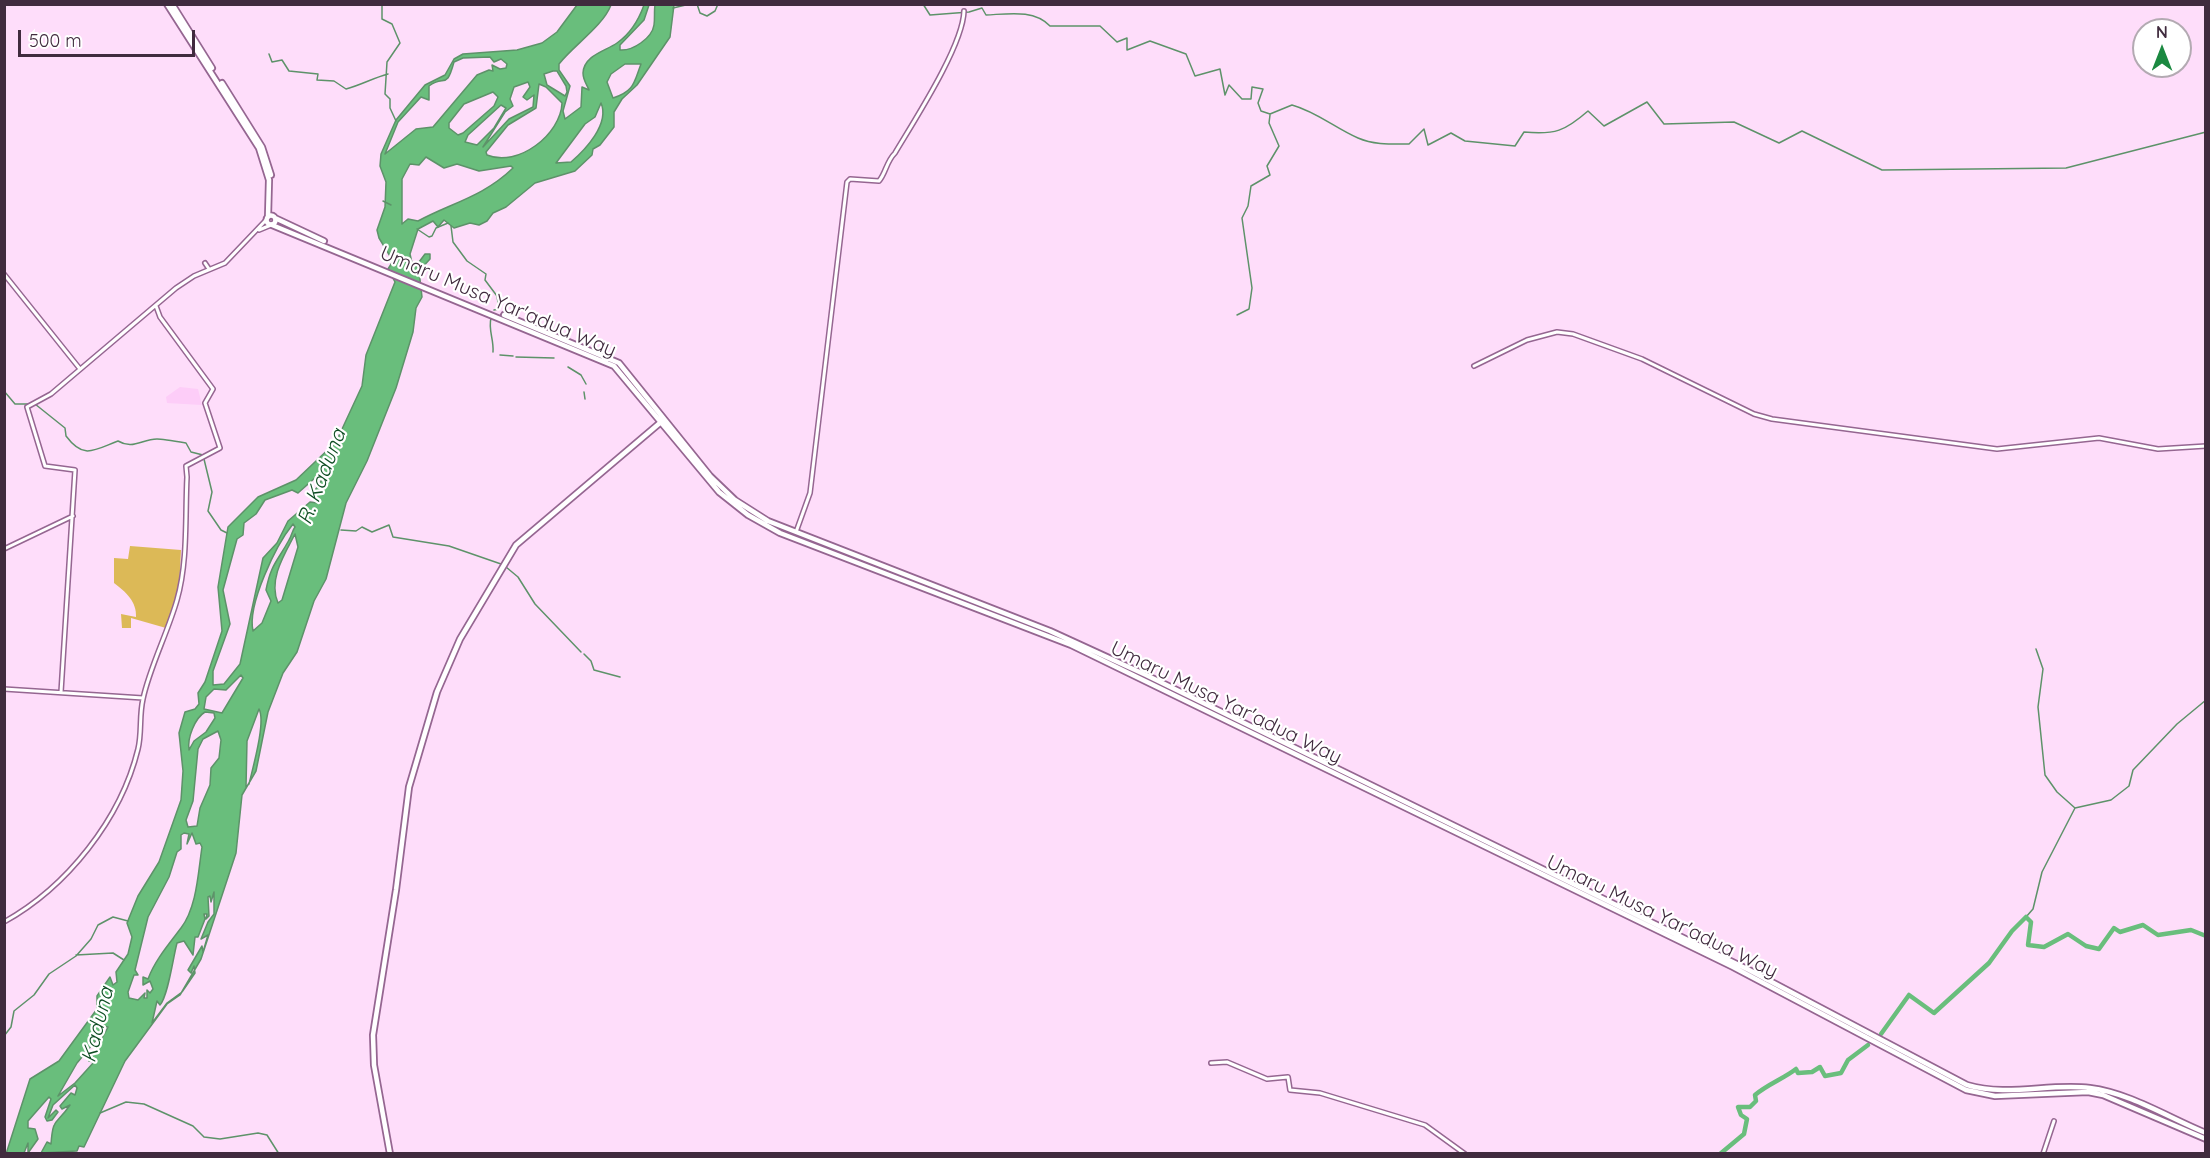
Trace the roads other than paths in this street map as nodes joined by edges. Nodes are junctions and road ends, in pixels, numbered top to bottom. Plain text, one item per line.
1 (167, 4) edge
2 (172, 4) edge
3 (964, 12) dead end
4 (252, 134) junction
5 (271, 218) junction
6 (272, 225) junction
7 (258, 230) junction
8 (357, 256) junction
9 (205, 263) dead end
10 (211, 269) junction
11 (4, 274) edge
12 (436, 289) junction
13 (156, 306) junction
14 (1474, 366) dead end
15 (80, 369) junction
16 (662, 424) junction
17 (2205, 446) edge
18 (74, 516) junction
19 (796, 534) junction
20 (806, 540) junction
21 (4, 549) edge
22 (4, 689) edge
23 (61, 692) junction
24 (143, 698) junction
25 (4, 922) edge
26 (1734, 966) junction
27 (1211, 1063) dead end
28 (2054, 1121) dead end
29 (2205, 1133) edge
30 (2205, 1139) edge
31 (391, 1154) edge
32 (1465, 1154) edge
33 (2043, 1154) edge

1 - 4 main road
2 - 4 main road
3 - 19 street
4 - 5 main road
5 - 6 main road
5 - 7 street
5 - 8 main road, Umaru Musa Yar'adua Way
6 - 7 street
6 - 8 main road, Umaru Musa Yar'adua Way
7 - 10 street
8 - 12 main road, Umaru Musa Yar'adua Way
9 - 10 street
10 - 13 street
11 - 15 street
12 - 16 main road, Umaru Musa Yar'adua Way
12 - 19 main road, Umaru Musa Yar'adua Way
13 - 15 street
13 - 24 street
14 - 17 street
15 - 18 street
16 - 20 main road, Umaru Musa Yar'adua Way
16 - 31 main road
18 - 21 street
18 - 23 street
19 - 20 main road, Umaru Musa Yar'adua Way
20 - 26 main road, Umaru Musa Yar'adua Way
22 - 23 street
23 - 24 street
24 - 25 street
26 - 29 main road, Umaru Musa Yar'adua Way
26 - 30 main road, Umaru Musa Yar'adua Way
27 - 32 street
28 - 33 street

